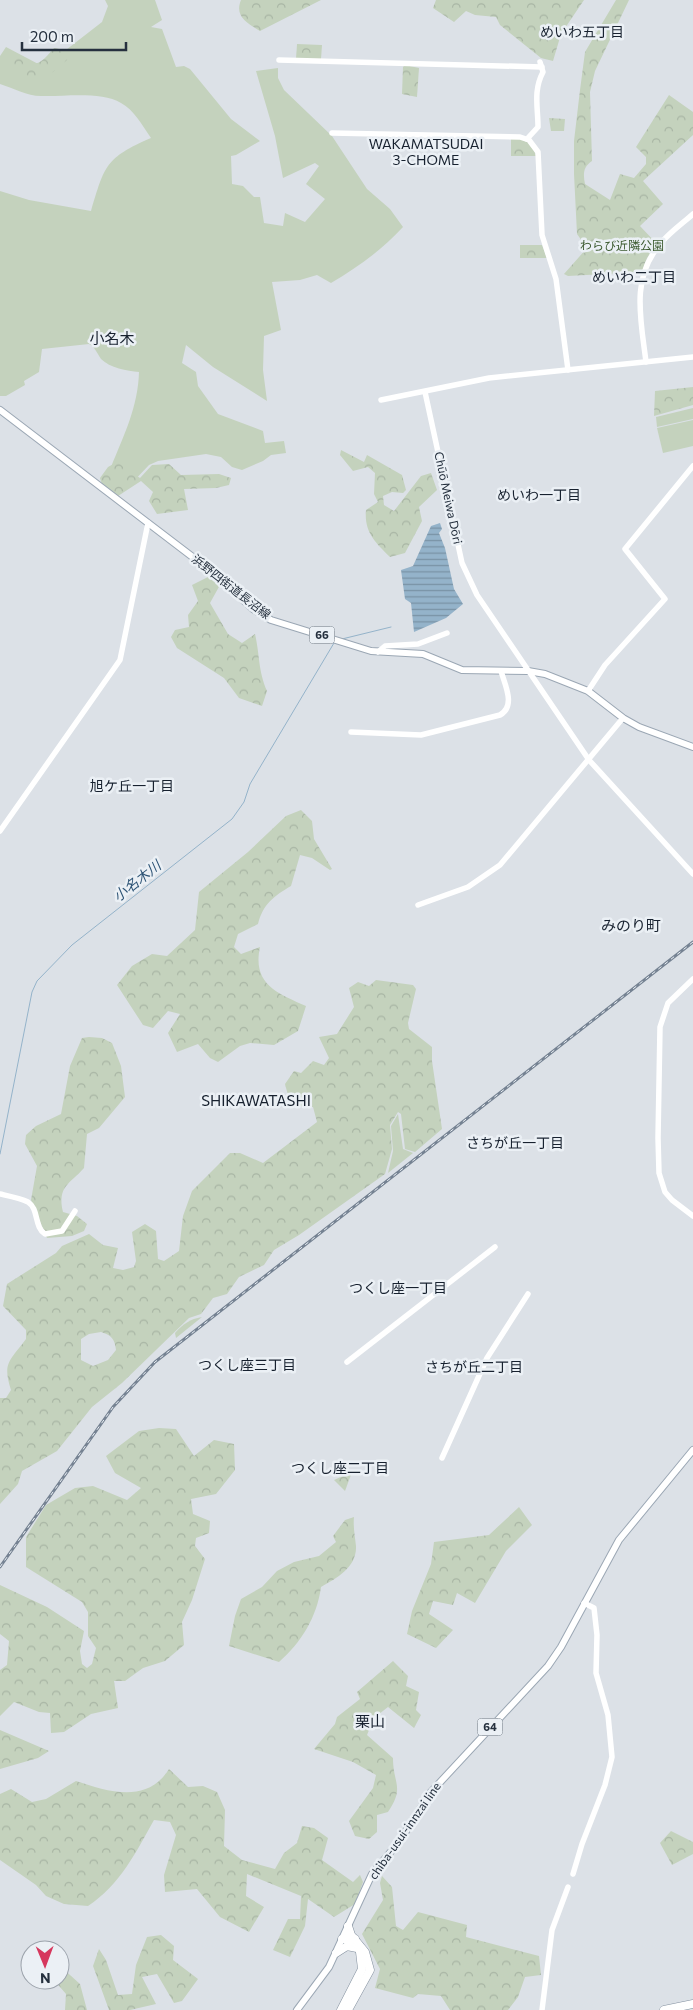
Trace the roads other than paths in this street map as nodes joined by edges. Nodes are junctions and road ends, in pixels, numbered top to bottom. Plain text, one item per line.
1 (279, 60) dead end
2 (332, 133) dead end
3 (527, 139) junction
4 (693, 214) edge
5 (693, 357) edge
6 (646, 362) junction
7 (568, 370) junction
8 (425, 392) junction
9 (381, 400) dead end
10 (0, 410) edge
11 (693, 466) edge
12 (148, 523) junction
13 (447, 633) dead end
14 (378, 652) junction
15 (501, 671) junction
16 (528, 671) junction
17 (588, 691) junction
18 (623, 718) junction
19 (350, 732) dead end
20 (693, 746) edge
21 (588, 760) junction
22 (0, 831) edge
23 (693, 874) edge
24 (418, 905) dead end
25 (693, 979) edge
26 (0, 1194) edge
27 (75, 1211) dead end
28 (693, 1216) edge
29 (495, 1247) dead end
30 (528, 1294) dead end
31 (347, 1362) dead end
32 (693, 1450) edge
33 (442, 1458) dead end
34 (584, 1603) junction
35 (573, 1874) dead end
36 (568, 1887) dead end
37 (348, 1935) junction
38 (357, 1948) junction
39 (336, 1953) junction
40 (693, 2004) edge
41 (349, 2006) edge
42 (297, 2010) edge
43 (340, 2010) edge
44 (542, 2010) edge
45 (664, 2010) edge

1 - 3 street
2 - 3 street
3 - 7 street
4 - 6 street
5 - 6 street
6 - 7 street
7 - 8 street
8 - 9 street
8 - 16 street, Chūō Meiwa Dōri
10 - 12 main road, 浜野四街道長沼線 / 66
11 - 17 street
12 - 14 main road, 浜野四街道長沼線 / 66
12 - 22 street
13 - 14 street
14 - 15 main road, 浜野四街道長沼線 / 66
15 - 16 main road, 浜野四街道長沼線 / 66
15 - 19 street
16 - 17 main road, 浜野四街道長沼線 / 66
16 - 21 street, Chūō Meiwa Dōri
17 - 18 main road, 浜野四街道長沼線 / 66
18 - 20 main road, 浜野四街道長沼線 / 66
18 - 21 street
21 - 23 street, Chūō Meiwa Dōri
21 - 24 street
25 - 28 street
26 - 27 street
29 - 31 street
30 - 33 street
32 - 34 main road, chiba-usui-innzai line / 64
34 - 35 street
34 - 37 main road, chiba-usui-innzai line / 64
36 - 44 street
37 - 38 highway
37 - 39 main road, chiba-usui-innzai line / 64
37 - 41 highway
38 - 39 highway
38 - 41 highway
39 - 42 main road, chiba-usui-innzai line / 64
40 - 45 highway
41 - 43 highway

